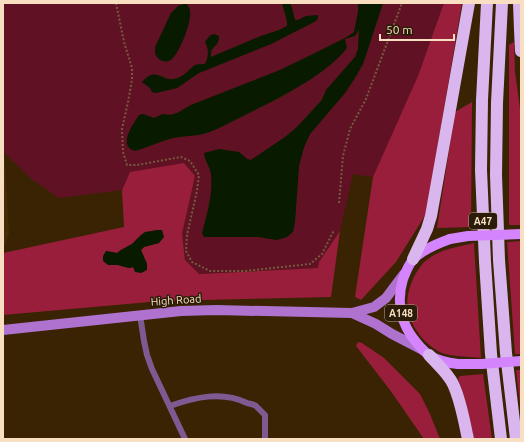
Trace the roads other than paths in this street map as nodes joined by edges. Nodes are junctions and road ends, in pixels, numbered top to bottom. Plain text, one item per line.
1 (469, 3) edge
2 (487, 3) edge
3 (502, 3) edge
4 (519, 3) edge
5 (521, 51) edge
6 (521, 234) edge
7 (413, 259) junction
8 (406, 270) junction
9 (347, 313) junction
10 (140, 315) junction
11 (3, 330) edge
12 (426, 353) junction
13 (521, 361) edge
14 (170, 406) junction
15 (185, 439) edge
16 (265, 439) edge
17 (468, 439) edge
18 (501, 439) edge
19 (516, 439) edge

1 - 7 highway
2 - 18 highway, A47
3 - 19 highway, A47
4 - 5 highway
6 - 7 main road, A148, bridge
7 - 8 main road, A148
8 - 9 street, High Road
8 - 12 main road, A148
9 - 10 street, High Road
9 - 12 street, High Road
10 - 11 street, High Road
10 - 14 lane
12 - 13 main road, bridge
12 - 17 highway
14 - 15 lane
14 - 16 lane

